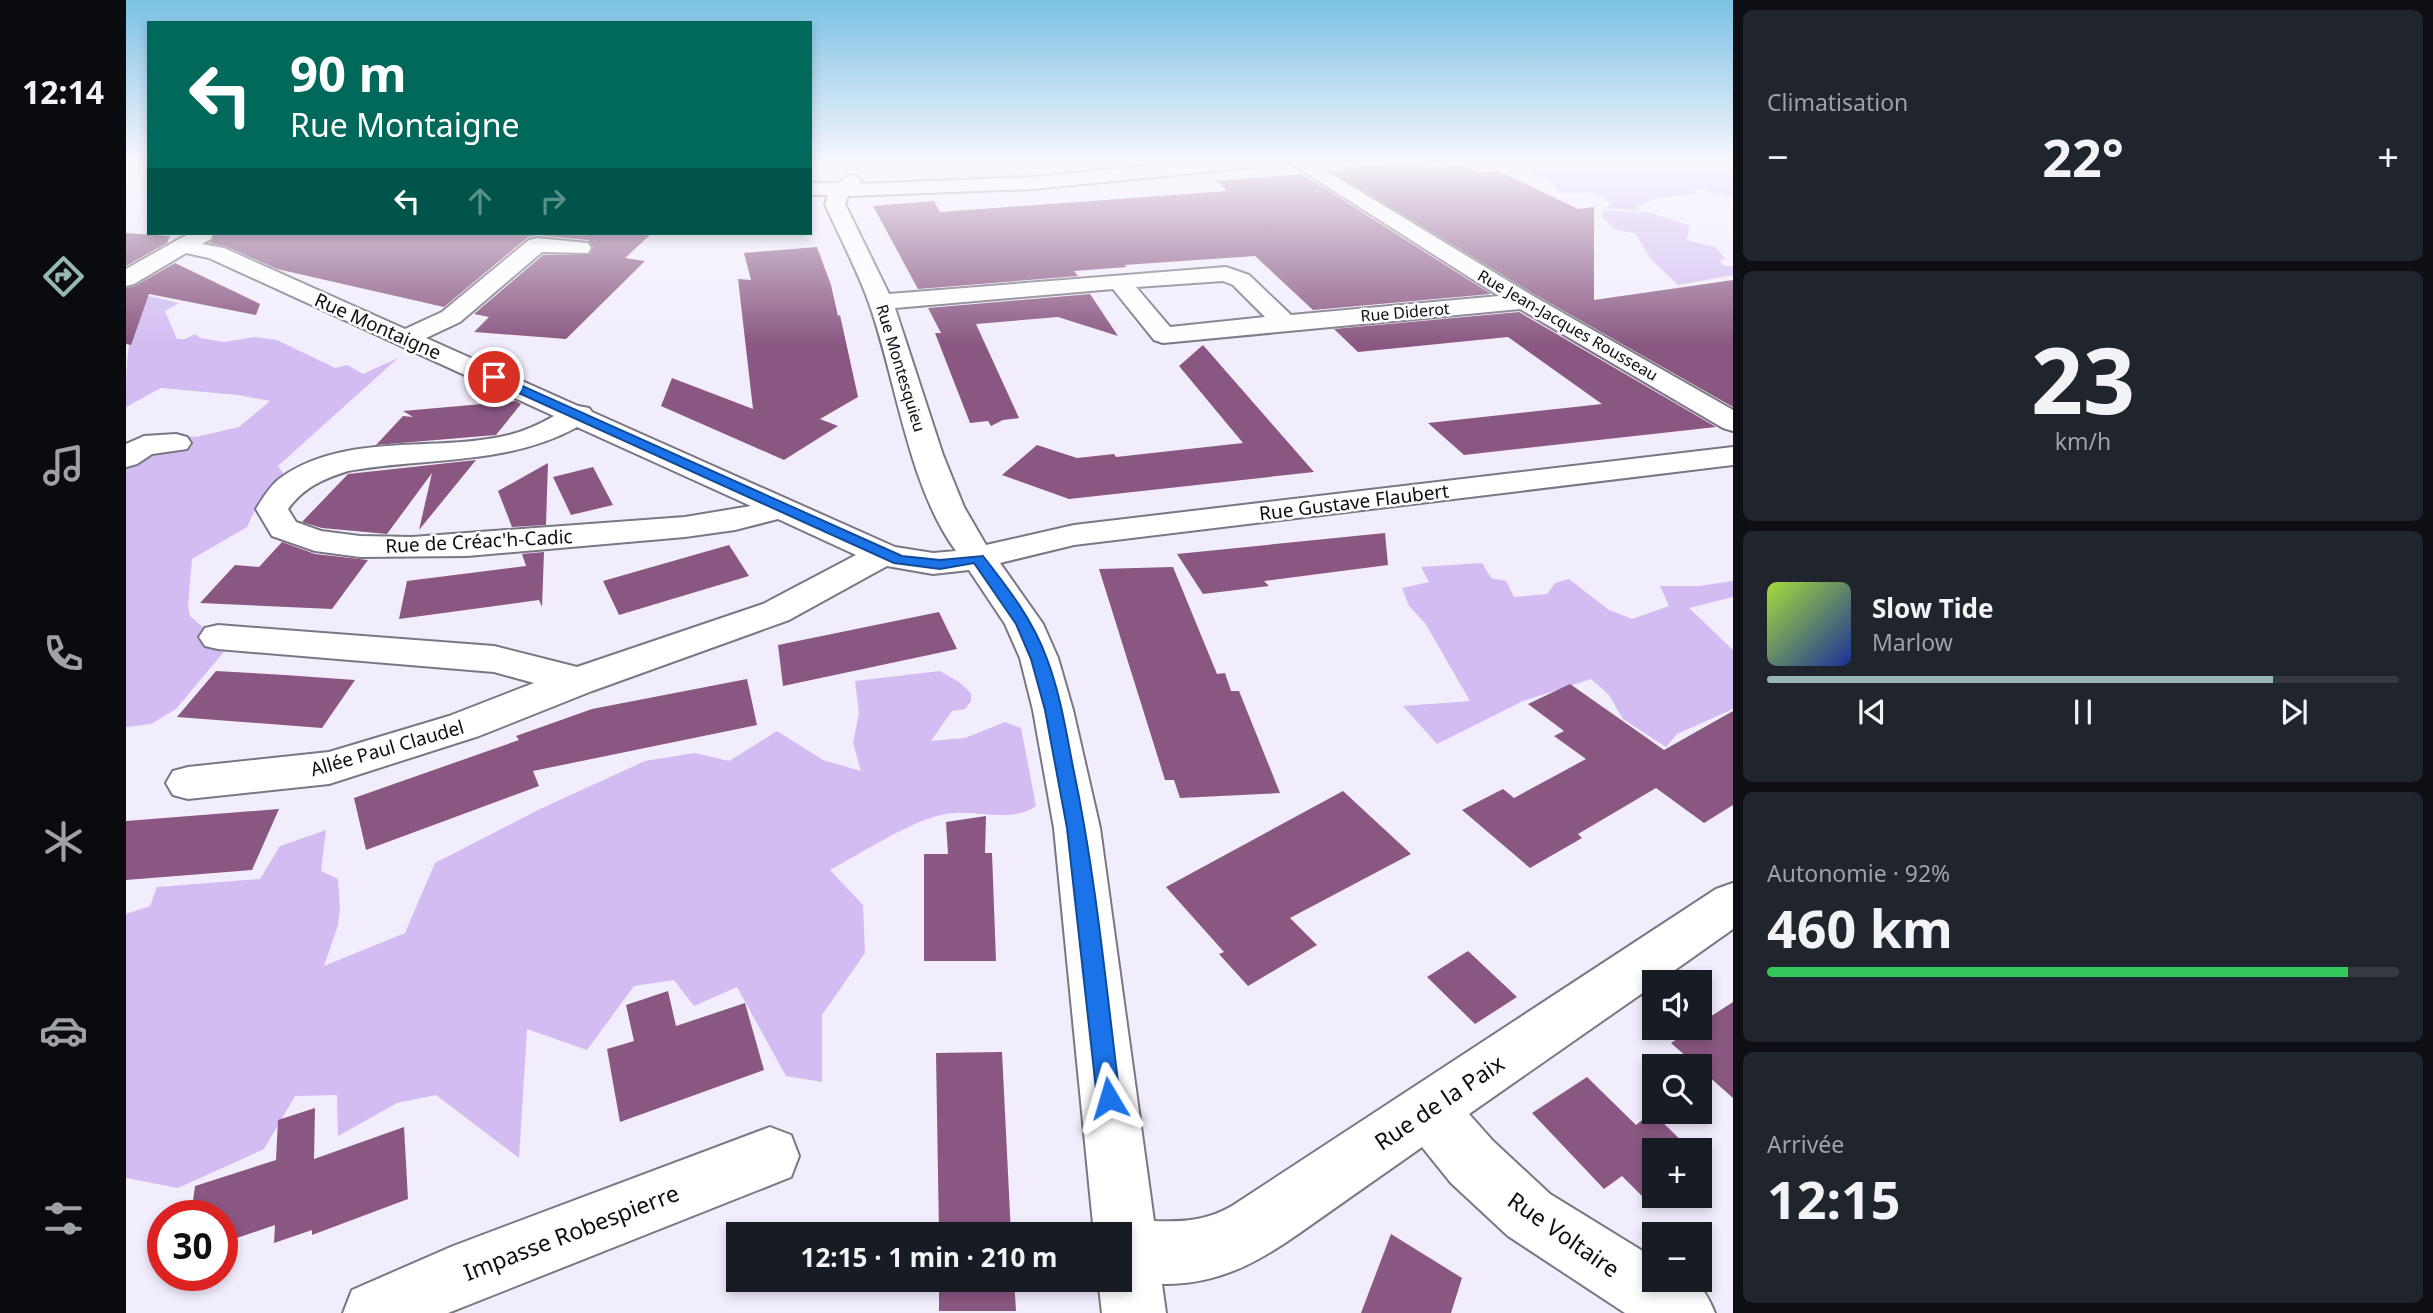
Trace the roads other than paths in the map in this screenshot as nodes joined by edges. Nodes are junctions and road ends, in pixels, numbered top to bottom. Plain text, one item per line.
1 (844, 222) edge
2 (1395, 222) edge
3 (194, 239) edge
4 (580, 248) dead end
5 (126, 279) edge
6 (1119, 281) junction
7 (1524, 301) junction
8 (881, 302) junction
9 (1285, 323) junction
10 (406, 338) junction
11 (579, 414) junction
12 (1733, 422) edge
13 (176, 443) dead end
14 (1733, 456) edge
15 (126, 458) edge
16 (780, 507) junction
17 (883, 554) junction
18 (978, 559) junction
19 (218, 637) dead end
20 (578, 681) junction
21 (188, 783) dead end
22 (1733, 903) edge
23 (1426, 1110) junction
24 (770, 1156) dead end
25 (1123, 1222) edge
26 (1132, 1252) edge
27 (1132, 1290) edge
28 (375, 1313) edge
29 (1135, 1313) edge
30 (1683, 1313) edge

1 - 8 street, Rue Montesquieu
2 - 7 street, Rue Jean-Jacques Rousseau
3 - 5 street
3 - 10 street, Rue Montaigne
4 - 10 street
6 - 8 street
6 - 9 street
6 - 9 street, Rue Diderot
7 - 9 street, Rue Diderot
7 - 12 street, Rue Jean-Jacques Rousseau
8 - 18 street, Rue Montesquieu
10 - 11 street, Rue Montaigne
11 - 16 street, Rue Montaigne
11 - 16 street, Rue de Créac'h-Cadic
13 - 15 street
14 - 18 street, Rue Gustave Flaubert
16 - 17 street, Rue Montaigne
17 - 18 street, Rue Montaigne
17 - 20 street, Allée Paul Claudel
18 - 25 street
19 - 20 street
20 - 21 street, Allée Paul Claudel
22 - 23 street, Rue de la Paix
23 - 26 street, Rue de la Paix
23 - 30 street, Rue Voltaire
24 - 28 street, Impasse Robespierre
27 - 29 street

